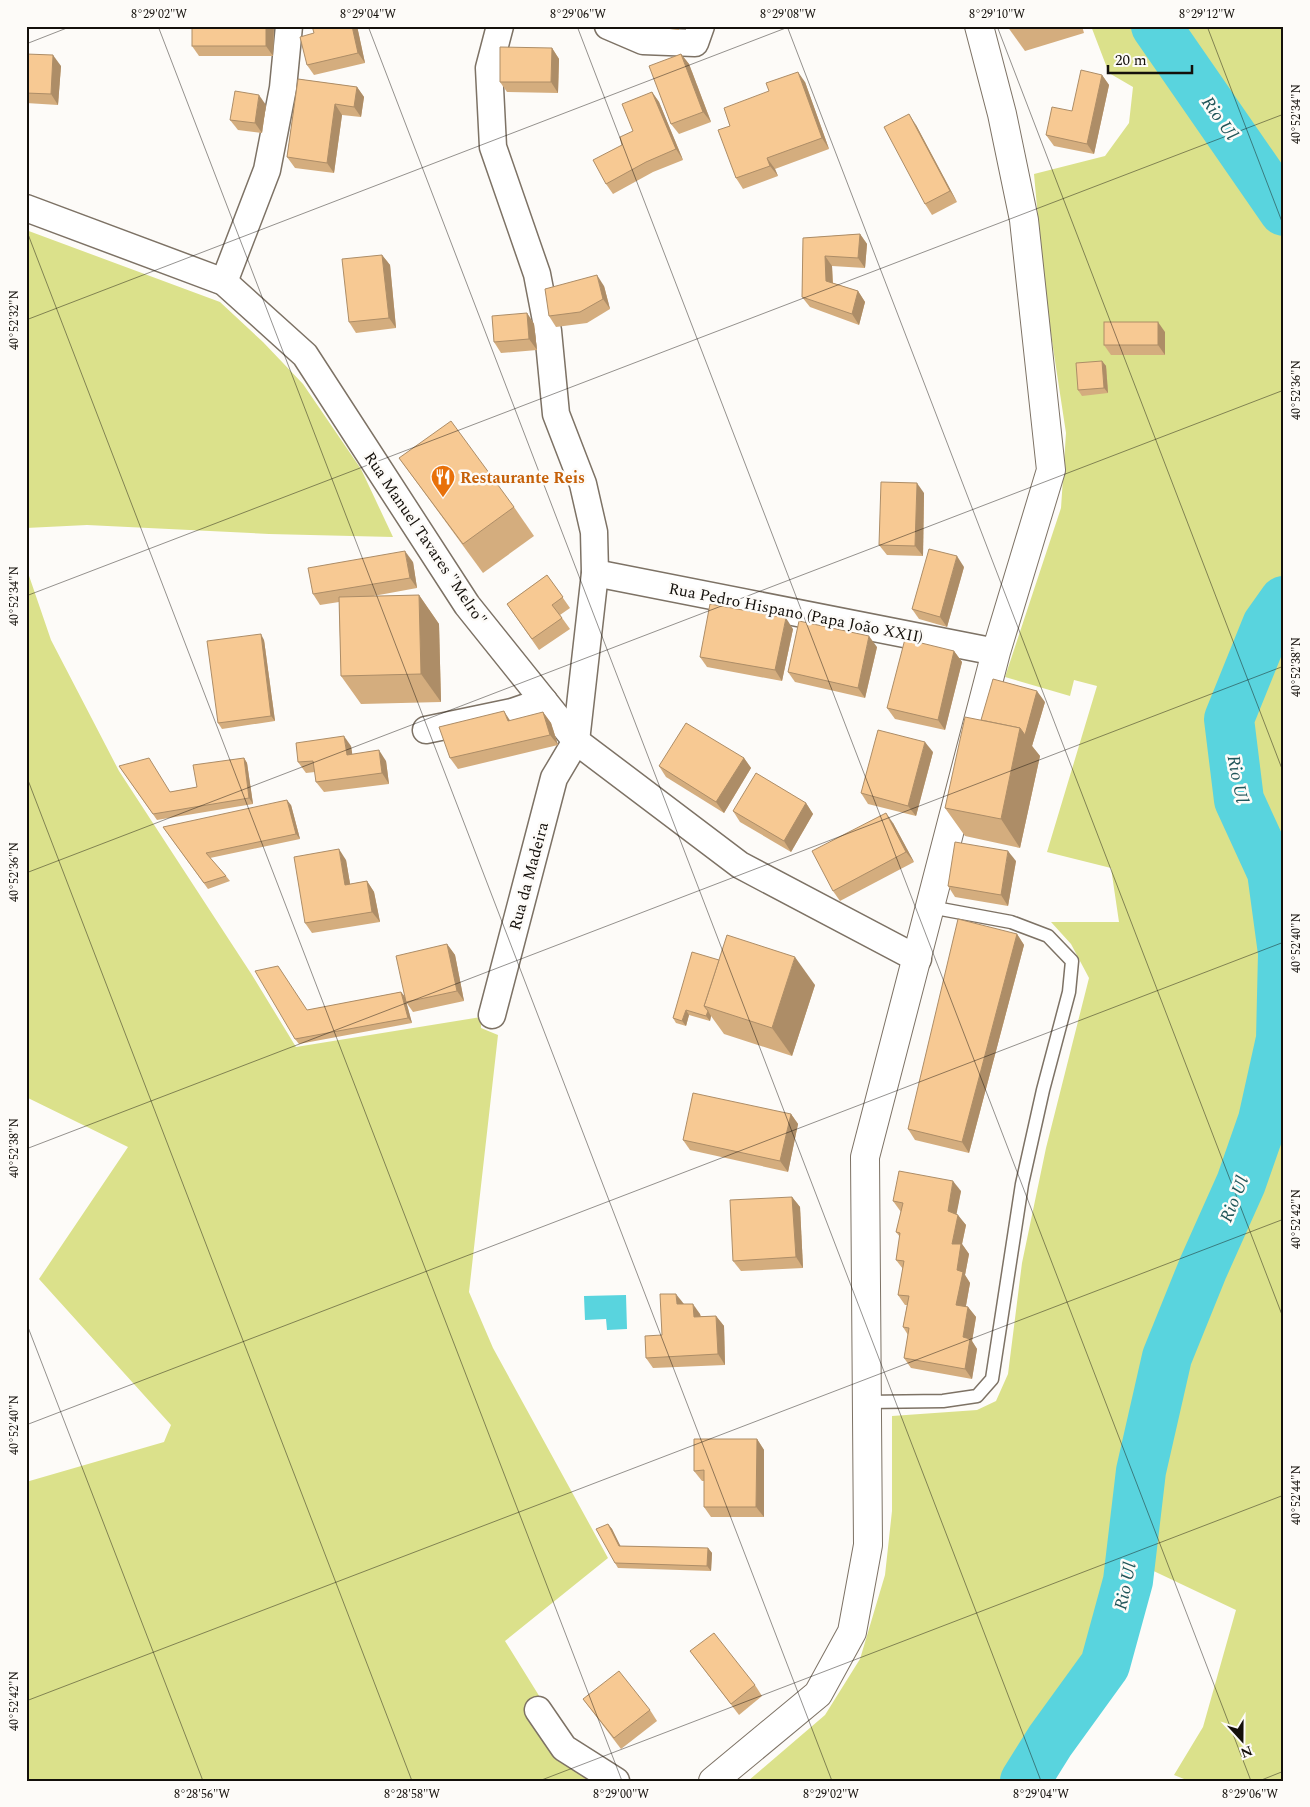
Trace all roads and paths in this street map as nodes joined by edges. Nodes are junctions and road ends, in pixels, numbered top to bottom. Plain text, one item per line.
1 (289, 26) edge
2 (500, 26) edge
3 (608, 26) edge
4 (701, 26) edge
5 (980, 26) edge
6 (26, 208) edge
7 (224, 282) junction
8 (596, 573) junction
9 (996, 652) junction
10 (544, 701) junction
11 (426, 730) dead end
12 (576, 741) junction
13 (930, 907) junction
14 (918, 958) junction
15 (492, 1015) dead end
16 (866, 1402) junction
17 (538, 1710) dead end
18 (616, 1781) edge
19 (713, 1781) edge

1 - 7 street
2 - 8 street
3 - 4 street
5 - 9 street
6 - 7 street, Rua Manuel Tavares "Melro"
7 - 10 street, Rua Manuel Tavares "Melro"
8 - 9 street, Rua Pedro Hispano (Papa João XXII)
8 - 12 street
9 - 13 street
10 - 11 street
10 - 12 street, Rua Manuel Tavares "Melro"
12 - 14 street, Rua Manuel Tavares "Melro"
12 - 15 street, Rua da Madeira
13 - 14 street
13 - 16 lane
14 - 16 street
16 - 19 street
17 - 18 street

